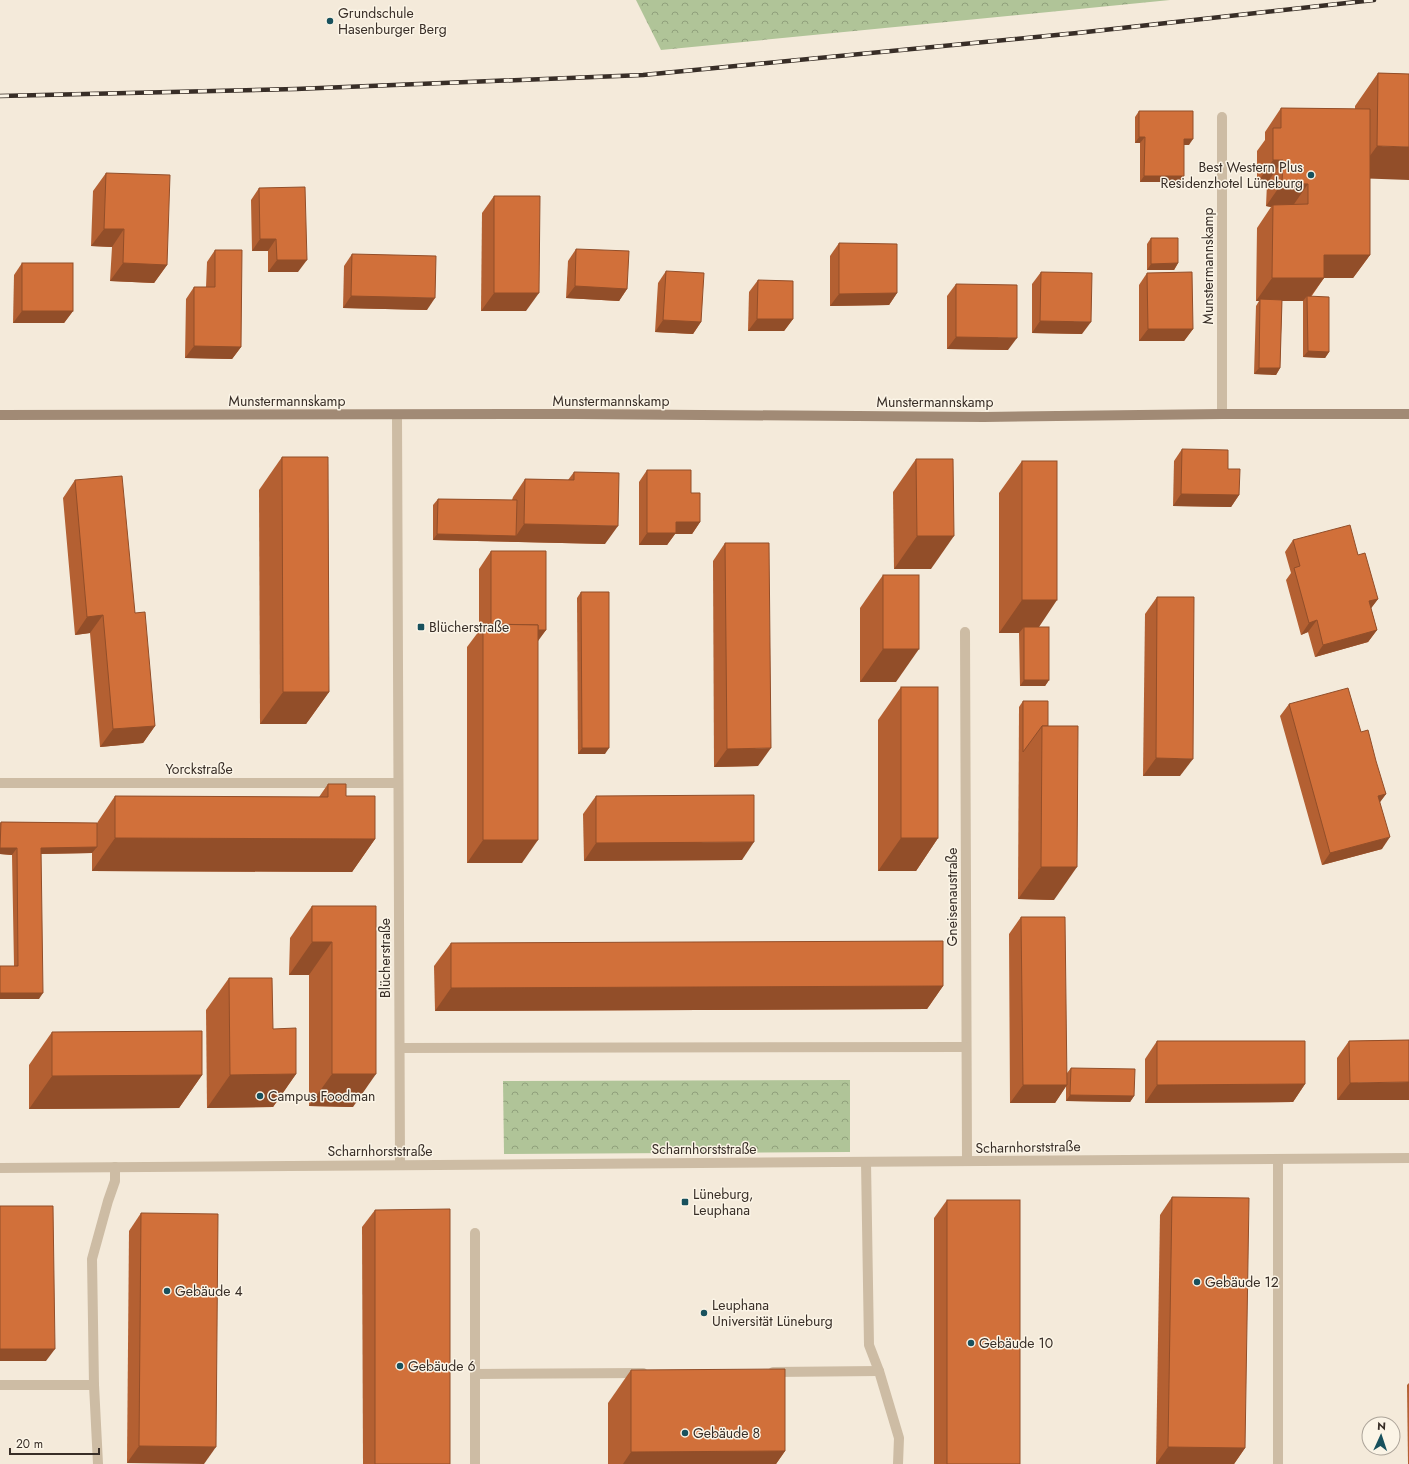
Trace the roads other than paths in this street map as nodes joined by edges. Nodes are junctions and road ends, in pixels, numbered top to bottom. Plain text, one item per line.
1 (1222, 117) dead end
2 (1222, 414) junction
3 (1409, 414) edge
4 (0, 415) edge
5 (397, 415) junction
6 (965, 632) dead end
7 (398, 782) junction
8 (0, 783) edge
9 (966, 1047) junction
10 (400, 1048) junction
11 (1409, 1158) edge
12 (1278, 1159) junction
13 (967, 1161) junction
14 (866, 1162) junction
15 (400, 1165) junction
16 (115, 1167) junction
17 (0, 1168) edge
18 (475, 1233) dead end
19 (879, 1371) junction
20 (759, 1372) edge
21 (656, 1373) edge
22 (475, 1374) junction
23 (0, 1385) edge
24 (94, 1385) junction
25 (98, 1464) edge
26 (475, 1464) edge
27 (898, 1464) edge
28 (1278, 1464) edge

1 - 2 street, Munstermannskamp
2 - 3 street, Munstermannskamp
2 - 5 street, Munstermannskamp
4 - 5 street, Munstermannskamp
5 - 7 street, Blücherstraße
6 - 9 street, Gneisenaustraße
7 - 8 street, Yorckstraße
7 - 10 street, Blücherstraße
9 - 10 street
9 - 13 street, Gneisenaustraße
10 - 15 street, Blücherstraße
11 - 12 street, Scharnhorststraße
12 - 13 street, Scharnhorststraße
12 - 28 street
13 - 14 street, Scharnhorststraße
14 - 15 street, Scharnhorststraße
14 - 19 street
15 - 16 street, Scharnhorststraße
16 - 17 street, Scharnhorststraße
16 - 24 street
18 - 22 street
19 - 20 street
19 - 27 street
21 - 22 street
22 - 26 street
23 - 24 street
24 - 25 street

